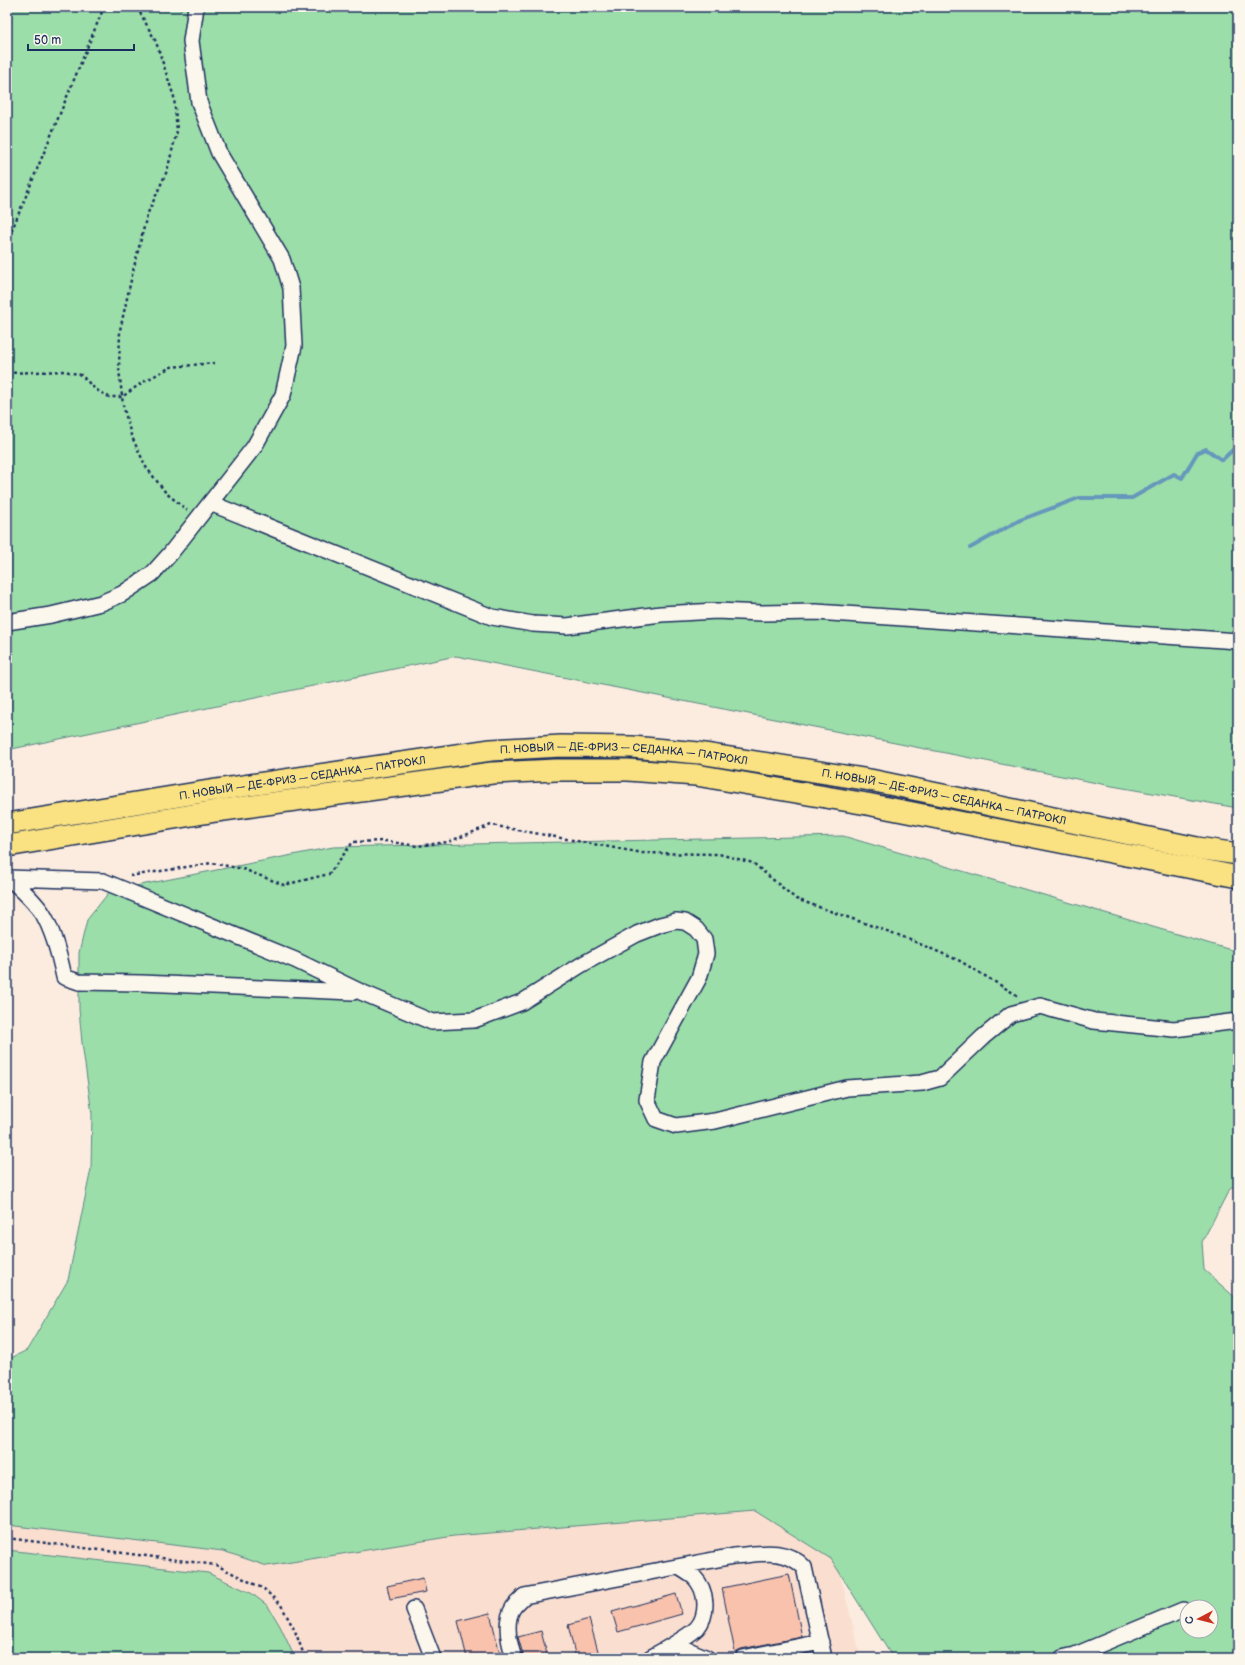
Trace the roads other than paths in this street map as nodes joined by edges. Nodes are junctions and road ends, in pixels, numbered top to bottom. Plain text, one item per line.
1 (196, 7) edge
2 (210, 503) junction
3 (7, 622) edge
4 (1238, 641) edge
5 (7, 824) edge
6 (7, 846) edge
7 (1238, 854) edge
8 (1238, 877) edge
9 (8, 878) edge
10 (361, 992) junction
11 (1238, 1021) edge
12 (678, 1567) junction
13 (414, 1609) dead end
14 (1179, 1612) edge
15 (821, 1642) junction
16 (674, 1644) junction
17 (433, 1658) edge
18 (514, 1658) edge
19 (650, 1658) edge
20 (707, 1658) edge
21 (743, 1658) edge
22 (824, 1658) edge
23 (1062, 1658) edge

1 - 2 street
2 - 3 street
2 - 4 street
5 - 7 highway, П. НОВЫЙ — ДЕ-ФРИЗ — СЕДАНКА — ПАТРОКЛ
6 - 8 highway, П. НОВЫЙ — ДЕ-ФРИЗ — СЕДАНКА — ПАТРОКЛ
9 - 10 street
9 - 10 street
10 - 11 street
12 - 15 street
12 - 16 street
12 - 18 street
13 - 17 street
14 - 23 street
15 - 21 street
15 - 22 street
16 - 19 street
16 - 20 street

